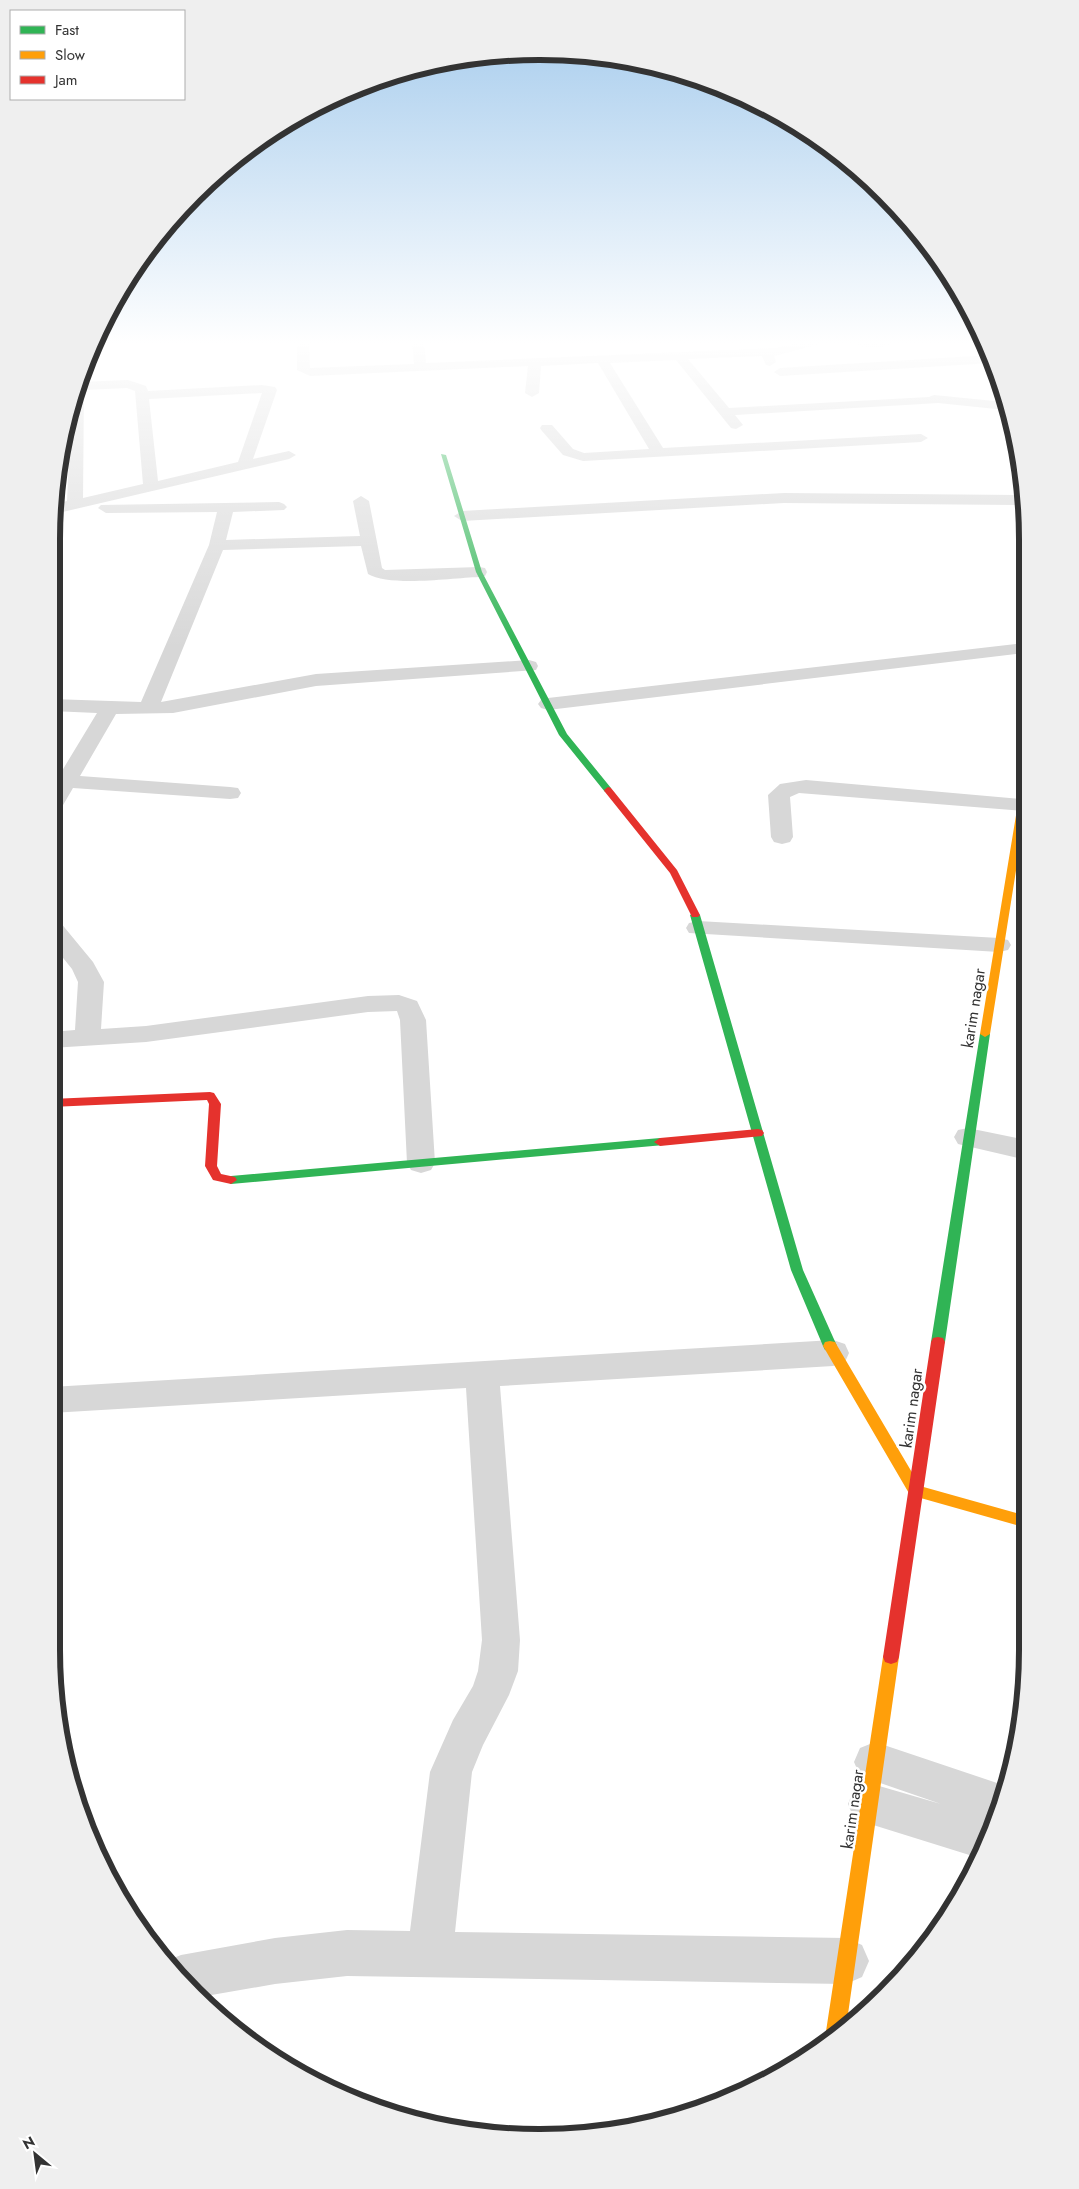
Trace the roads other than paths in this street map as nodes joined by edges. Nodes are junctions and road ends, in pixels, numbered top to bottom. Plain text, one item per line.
1 (76, 443) edge
2 (147, 443) edge
3 (252, 443) edge
4 (562, 443) edge
5 (653, 443) edge
6 (752, 443) edge
7 (830, 443) edge
8 (919, 443) edge
9 (756, 448) junction
10 (659, 453) junction
11 (289, 455) dead end
12 (443, 455) dead end
13 (915, 456) dead end
14 (244, 465) junction
15 (151, 486) junction
16 (1017, 500) edge
17 (361, 502) dead end
18 (75, 504) junction
19 (61, 507) edge
20 (226, 507) junction
21 (279, 507) dead end
22 (61, 509) edge
23 (462, 516) junction
24 (369, 541) junction
25 (217, 545) junction
26 (479, 572) junction
27 (1019, 649) edge
28 (529, 666) junction
29 (548, 704) junction
30 (60, 706) edge
31 (109, 709) junction
32 (148, 709) junction
33 (60, 790) edge
34 (230, 793) dead end
35 (60, 795) edge
36 (1019, 809) edge
37 (1019, 827) edge
38 (782, 837) dead end
39 (698, 928) junction
40 (60, 938) edge
41 (999, 945) junction
42 (87, 1039) junction
43 (60, 1040) edge
44 (60, 1102) edge
45 (758, 1133) junction
46 (968, 1137) junction
47 (1019, 1148) edge
48 (421, 1163) junction
49 (833, 1353) junction
50 (482, 1374) junction
51 (60, 1399) edge
52 (915, 1492) junction
53 (1019, 1520) edge
54 (875, 1762) junction
55 (995, 1802) edge
56 (869, 1804) junction
57 (981, 1838) edge
58 (430, 1955) junction
59 (846, 1961) junction
60 (192, 1981) edge
61 (837, 2025) edge

1 - 18 street
2 - 15 street
3 - 14 street
4 - 10 street
5 - 10 street
6 - 9 street
7 - 9 street
8 - 13 street
9 - 10 street
11 - 14 street
12 - 23 street
14 - 15 street
15 - 18 street
16 - 23 street
17 - 24 street
18 - 19 street
20 - 21 street
20 - 22 street
20 - 25 street
23 - 26 street
24 - 25 street
24 - 26 street
25 - 32 street
26 - 28 street
27 - 29 street
28 - 29 street
28 - 32 street
29 - 39 street
30 - 31 street
31 - 32 street
31 - 33 street
34 - 35 street
36 - 38 street
37 - 41 street, karim nagar
39 - 41 street
39 - 45 street
40 - 42 street
41 - 46 street, karim nagar
42 - 43 street
42 - 48 street
44 - 48 street
45 - 48 street
45 - 49 street
46 - 47 street
46 - 52 street, karim nagar
49 - 50 street
49 - 52 street
50 - 51 street
50 - 58 street
52 - 53 street
52 - 54 street, karim nagar
54 - 55 street
54 - 56 street, karim nagar
56 - 57 street
56 - 59 street, karim nagar
58 - 59 street
58 - 60 street
59 - 61 street, karim nagar

